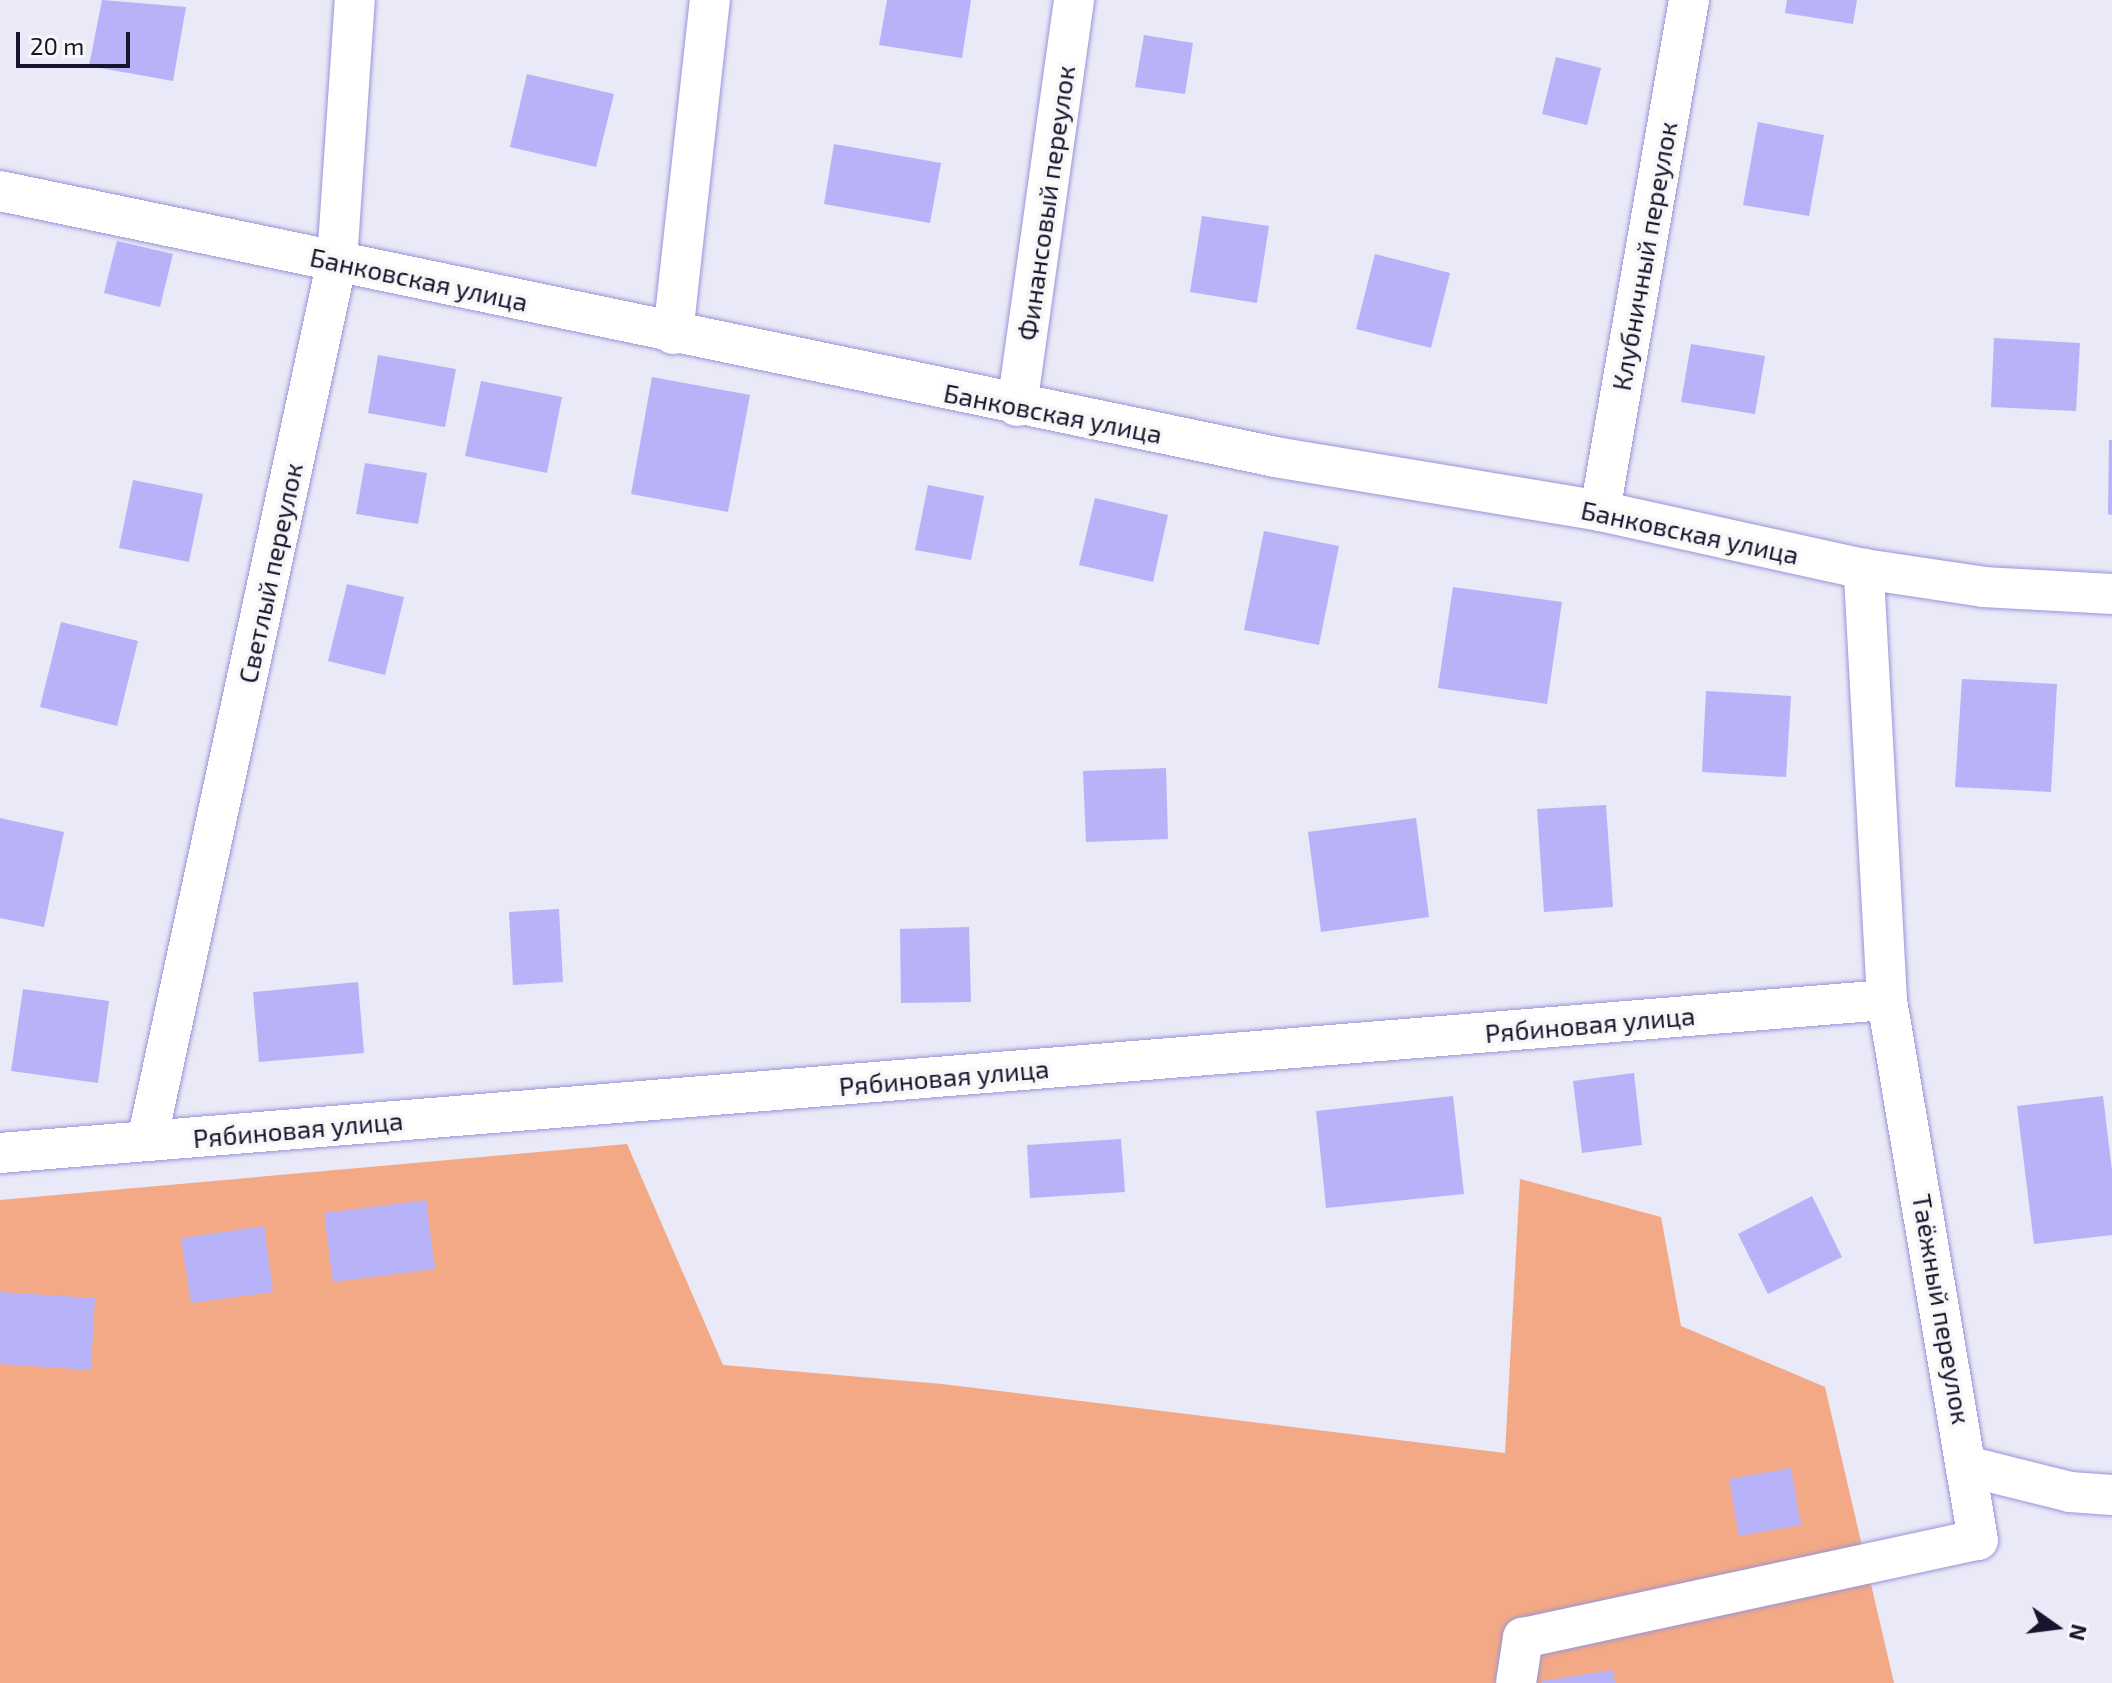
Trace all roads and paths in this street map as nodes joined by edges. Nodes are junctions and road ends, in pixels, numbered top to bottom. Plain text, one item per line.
1 (355, 0) edge
2 (710, 0) edge
3 (1074, 0) edge
4 (1689, 0) edge
5 (0, 191) edge
6 (337, 261) junction
7 (673, 334) junction
8 (1017, 406) junction
9 (1600, 511) junction
10 (1864, 569) junction
11 (2112, 594) edge
12 (1887, 1000) junction
13 (147, 1141) junction
14 (0, 1153) edge
15 (1970, 1467) junction
16 (2112, 1495) edge
17 (1516, 1683) edge

1 - 6 street, Светлый переулок
2 - 7 street
3 - 8 street, Финансовый переулок
4 - 9 street, Клубничный переулок
5 - 6 street, Банковская улица
6 - 7 street, Банковская улица
6 - 13 street, Светлый переулок
7 - 8 street, Банковская улица
8 - 9 street, Банковская улица
9 - 10 street, Банковская улица
10 - 11 street, Банковская улица
10 - 12 street, Таёжный переулок
12 - 13 street, Рябиновая улица
12 - 15 street, Таёжный переулок
13 - 14 street, Рябиновая улица
15 - 16 street
15 - 17 street, Таёжный переулок

